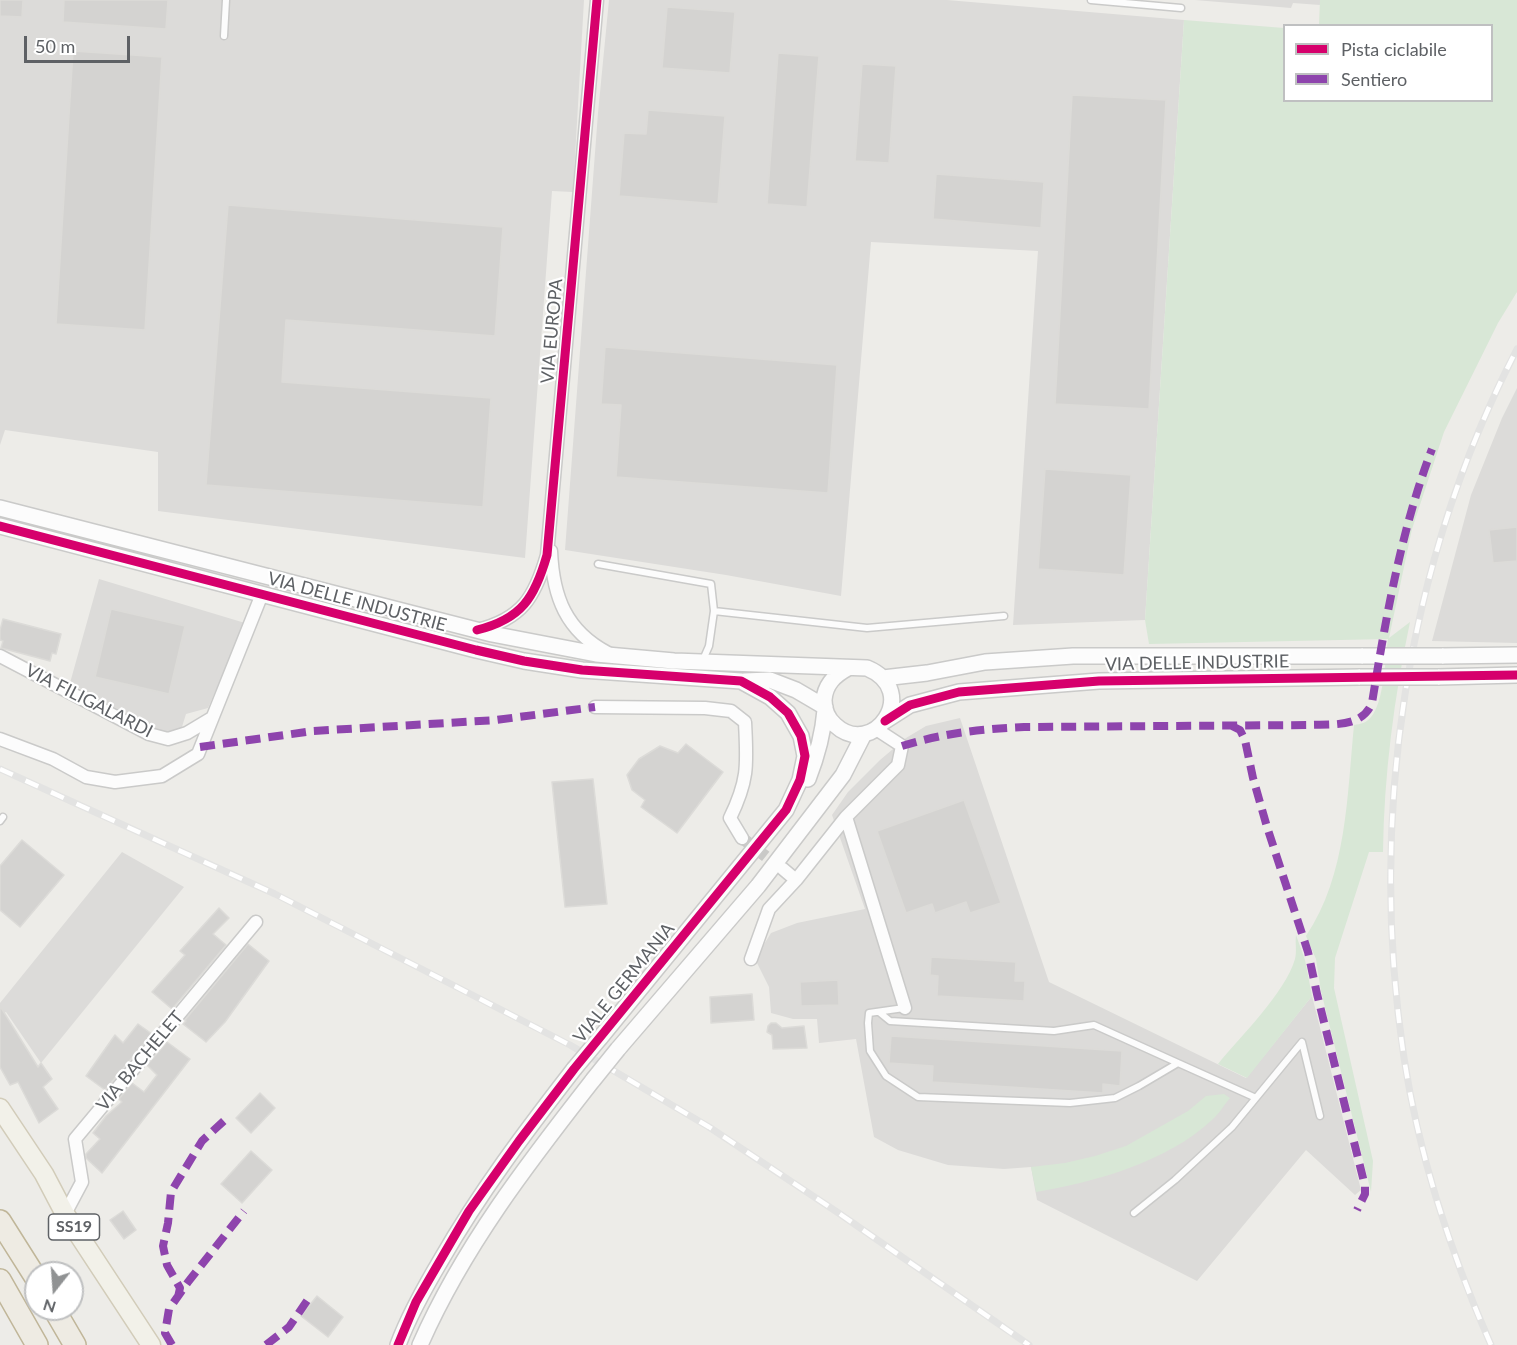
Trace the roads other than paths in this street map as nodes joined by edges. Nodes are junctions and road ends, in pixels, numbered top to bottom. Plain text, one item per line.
1 (226, 0) edge
2 (597, 0) edge
3 (1091, 0) edge
4 (1181, 8) dead end
5 (224, 36) dead end
6 (0, 508) edge
7 (0, 526) edge
8 (550, 535) junction
9 (598, 564) dead end
10 (262, 594) junction
11 (714, 611) junction
12 (1004, 616) dead end
13 (477, 630) junction
14 (611, 655) junction
15 (1517, 655) edge
16 (0, 656) edge
17 (702, 663) junction
18 (848, 668) junction
19 (1517, 675) edge
20 (883, 678) junction
21 (712, 680) joint
22 (741, 681) junction
23 (595, 707) dead end
24 (825, 709) junction
25 (212, 718) junction
26 (875, 728) junction
27 (0, 738) edge
28 (786, 810) junction
29 (846, 817) junction
30 (742, 837) tunnel mouth
31 (783, 869) tunnel mouth
32 (796, 880) junction
33 (256, 922) dead end
34 (751, 959) dead end
35 (905, 1008) joint
36 (879, 1012) junction
37 (1178, 1063) junction
38 (1256, 1098) junction
39 (0, 1108) edge
40 (1320, 1116) dead end
41 (1134, 1213) dead end
42 (65, 1214) junction
43 (0, 1221) edge
44 (25, 1261) edge
45 (0, 1280) edge
46 (61, 1321) edge
47 (37, 1345) edge
48 (75, 1345) edge
49 (151, 1345) edge
50 (398, 1345) edge
51 (420, 1345) edge

1 - 5 lane
2 - 8 street, VIA EUROPA
3 - 4 lane
6 - 13 street, VIA DELLE INDUSTRIE
7 - 10 street, VIA DELLE INDUSTRIE
8 - 13 street, VIA EUROPA
8 - 14 street, VIA EUROPA
9 - 11 lane
10 - 21 street, VIA DELLE INDUSTRIE
10 - 25 street
11 - 12 lane
11 - 17 lane
13 - 14 street, VIA DELLE INDUSTRIE
14 - 17 street, VIA DELLE INDUSTRIE
15 - 20 street, bridge
16 - 25 street, VIA FILIGALARDI
17 - 18 street, VIA DELLE INDUSTRIE
18 - 20 street
18 - 24 street
19 - 26 street, VIA DELLE INDUSTRIE, bridge
20 - 26 street
21 - 22 street, VIALE GERMANIA
22 - 24 street
22 - 28 street, VIALE GERMANIA
23 - 30 street
24 - 26 street
24 - 28 street
25 - 27 street
26 - 29 street
26 - 51 street, VIALE GERMANIA, bridge
28 - 50 street, VIALE GERMANIA, bridge
29 - 32 street
29 - 35 street
31 - 32 street
32 - 34 street
33 - 42 street, VIA BACHELET
35 - 36 lane
36 - 37 lane
36 - 37 lane
37 - 38 lane
38 - 40 lane
38 - 41 lane
39 - 42 main road, SS19
42 - 49 main road, SS19
43 - 44 highway
45 - 47 highway
46 - 48 highway

